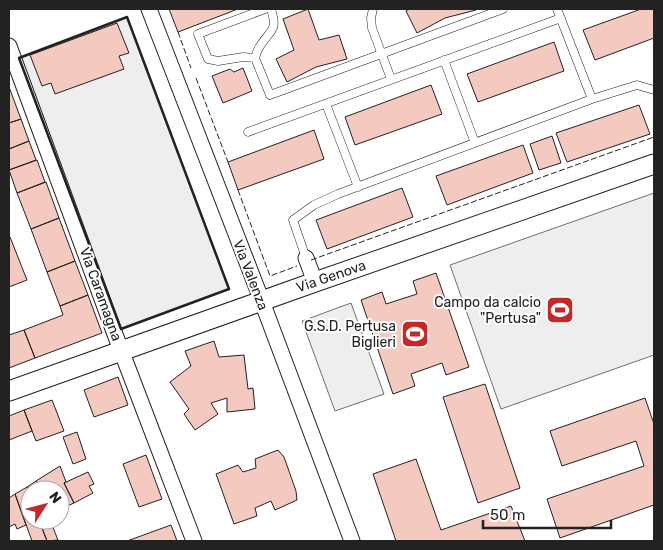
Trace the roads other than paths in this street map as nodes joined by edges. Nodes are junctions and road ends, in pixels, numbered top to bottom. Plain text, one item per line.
1 (149, 9) edge
2 (265, 9) edge
3 (271, 9) edge
4 (373, 9) edge
5 (502, 9) edge
6 (557, 9) edge
7 (561, 18) junction
8 (9, 46) edge
9 (382, 54) junction
10 (255, 58) junction
11 (444, 60) junction
12 (391, 79) junction
13 (654, 90) edge
14 (592, 99) junction
15 (326, 104) junction
16 (248, 132) dead end
17 (475, 143) junction
18 (654, 164) edge
19 (358, 187) junction
20 (306, 258) joint
21 (314, 282) junction
22 (262, 301) junction
23 (122, 350) junction
24 (9, 391) edge
25 (194, 541) edge
26 (352, 541) edge

1 - 22 street, Via Valenza
2 - 10 lane
3 - 10 lane
4 - 9 lane
5 - 9 lane
6 - 7 lane
7 - 11 lane
7 - 14 lane
8 - 23 street, Via Caramagna
9 - 10 lane
9 - 12 lane
11 - 12 lane
11 - 17 lane
12 - 15 lane
13 - 14 lane
14 - 17 lane
15 - 16 lane
15 - 19 lane
17 - 19 lane
18 - 21 street, Via Genova
19 - 20 lane
20 - 21 street
21 - 22 street, Via Genova
22 - 23 street, Via Genova
22 - 26 street, Via Valenza
23 - 24 street, Via Genova
23 - 25 street, Via Caramagna

